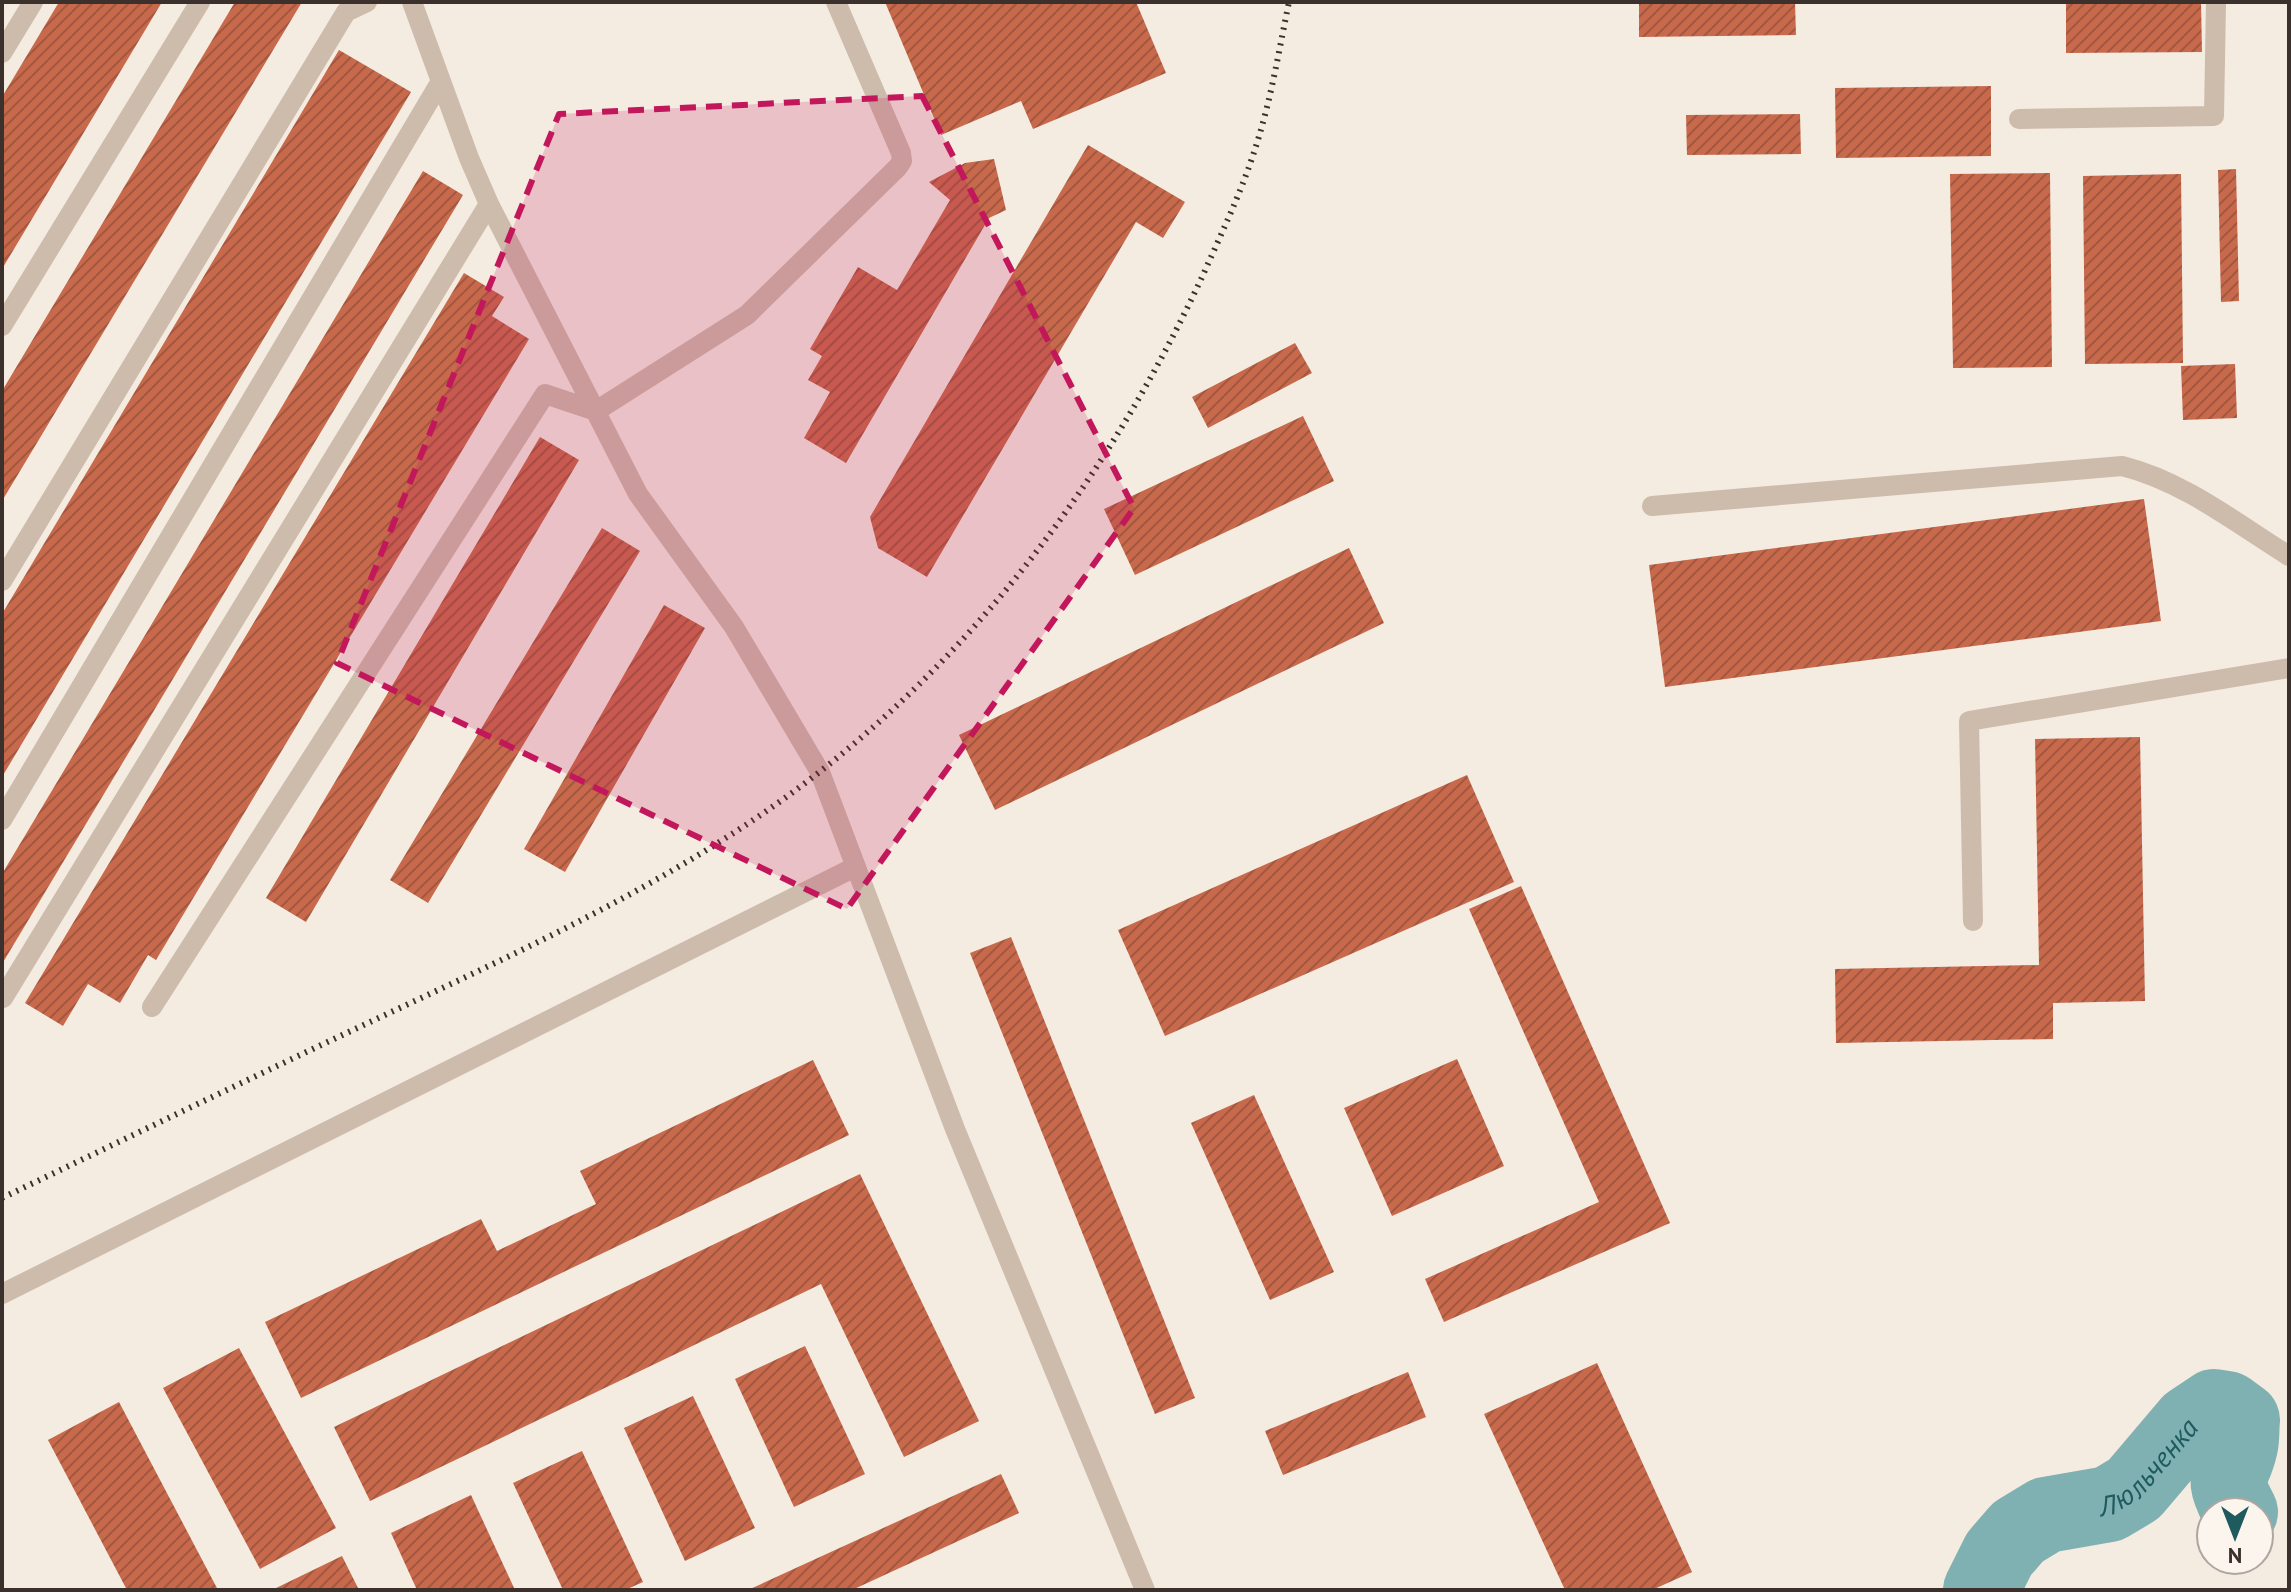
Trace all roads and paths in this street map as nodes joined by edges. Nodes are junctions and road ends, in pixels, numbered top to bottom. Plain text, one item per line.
1 (33, 2) edge
2 (200, 2) edge
3 (367, 2) edge
4 (412, 2) edge
5 (836, 2) edge
6 (2216, 2) edge
7 (2, 53) edge
8 (441, 81) junction
9 (2019, 119) dead end
10 (489, 204) junction
11 (2, 326) edge
12 (596, 411) junction
13 (1652, 506) dead end
14 (2289, 556) edge
15 (2, 581) edge
16 (2289, 668) edge
17 (2, 820) edge
18 (855, 867) junction
19 (1973, 921) dead end
20 (3, 998) edge
21 (152, 1007) dead end
22 (2, 1294) edge
23 (1145, 1590) edge

1 - 7 lane
2 - 11 lane
3 - 15 lane
4 - 8 lane
5 - 12 lane
6 - 9 lane
8 - 10 lane
8 - 17 lane
10 - 12 lane
10 - 20 lane
12 - 18 lane
12 - 21 lane
13 - 14 lane
16 - 19 lane
18 - 22 lane
18 - 23 lane

